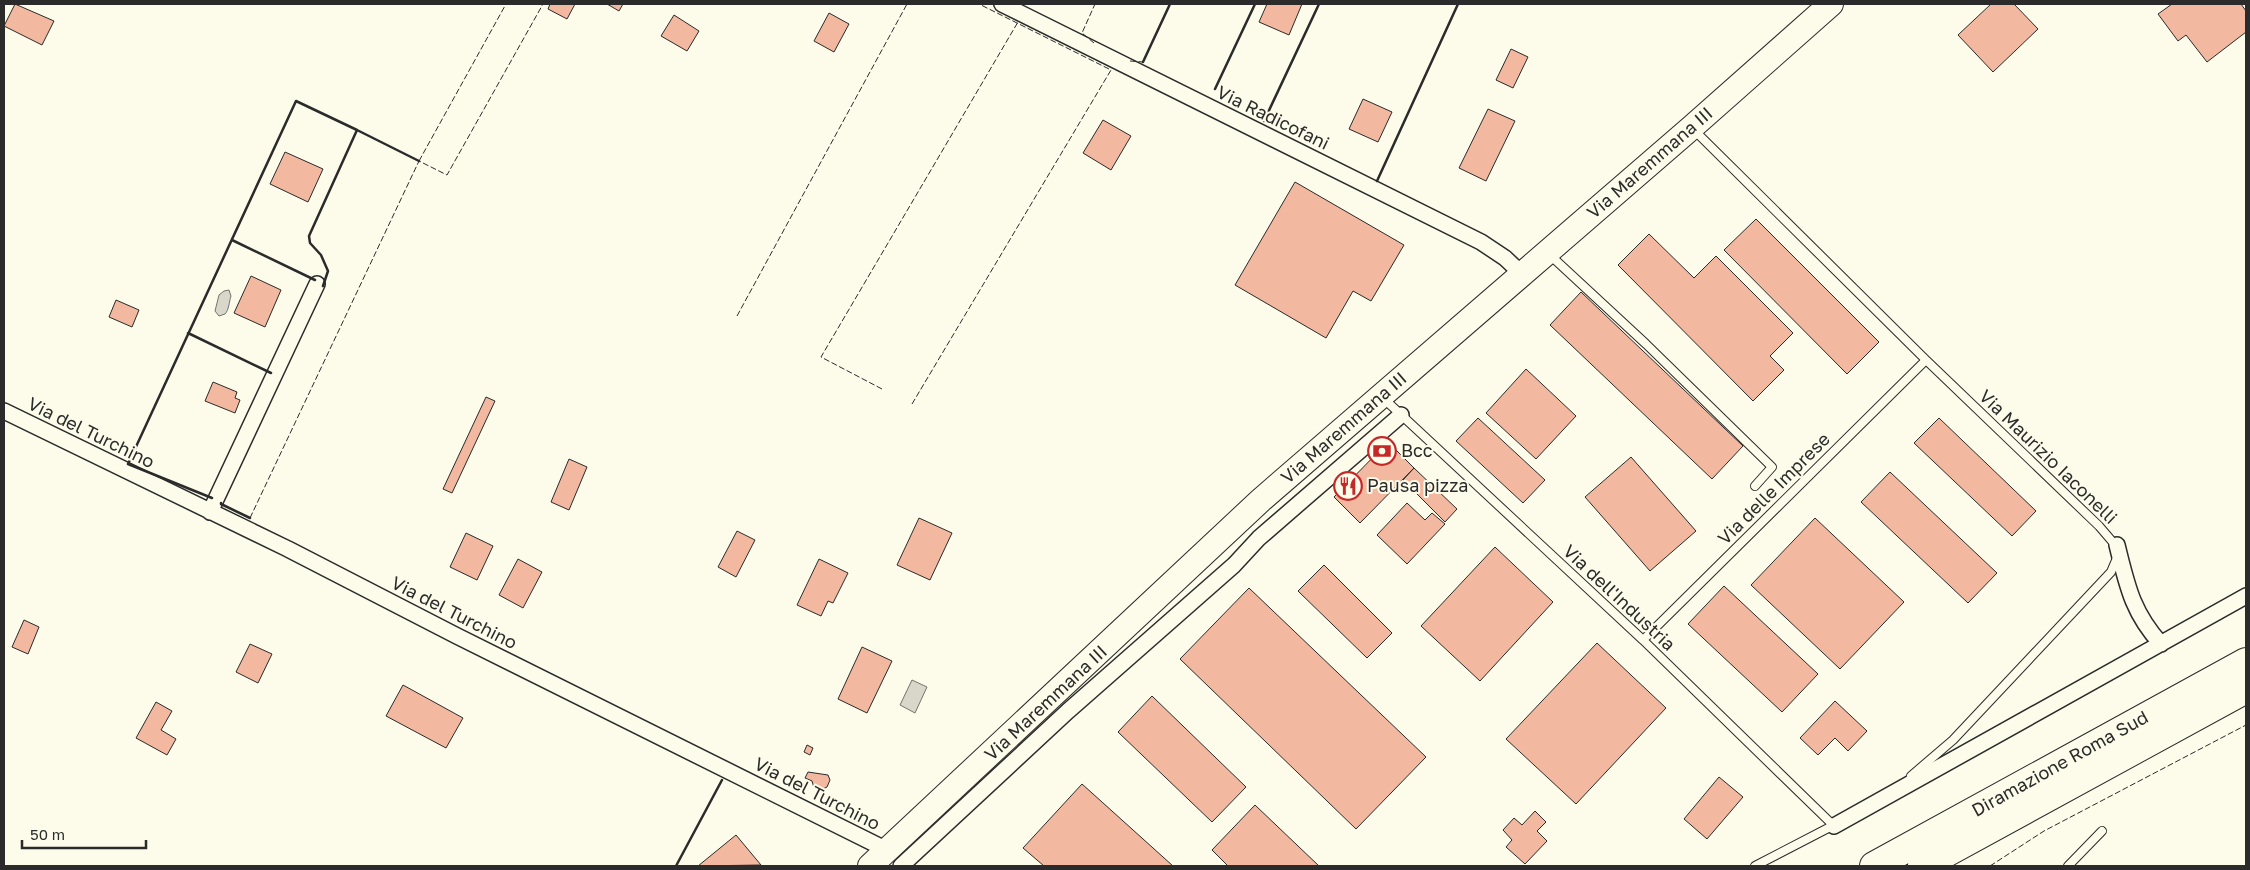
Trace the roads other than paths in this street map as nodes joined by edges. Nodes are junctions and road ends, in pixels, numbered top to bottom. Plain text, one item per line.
1 (1002, 4) edge
2 (1831, 4) edge
3 (1691, 128) junction
4 (1547, 252) junction
5 (1522, 274) junction
6 (317, 284) dead end
7 (1926, 360) junction
8 (1380, 396) junction
9 (4, 411) edge
10 (1401, 415) junction
11 (1755, 486) dead end
12 (210, 512) junction
13 (2117, 544) junction
14 (2246, 596) edge
15 (1643, 640) junction
16 (2161, 644) junction
17 (2246, 662) edge
18 (2246, 689) edge
19 (1834, 826) junction
20 (2102, 831) dead end
21 (894, 858) edge
22 (870, 866) edge
23 (1755, 866) edge
24 (1874, 866) edge
25 (1922, 866) edge
26 (2068, 866) edge

1 - 5 street, Via Radicofani
2 - 3 main road, Via Maremmana III
3 - 4 main road, Via Maremmana III
3 - 7 lane, Via Maurizio Iaconelli
4 - 5 main road, Via Maremmana III
4 - 11 lane
5 - 8 main road, Via Maremmana III
6 - 12 street
7 - 13 lane, Via Maurizio Iaconelli
7 - 15 lane, Via delle Imprese
8 - 10 lane, Via dell'Industria
8 - 21 main road, Via Maremmana III
9 - 12 street, Via del Turchino
10 - 15 lane, Via dell'Industria
10 - 21 street
12 - 21 street, Via del Turchino
13 - 16 street
13 - 19 lane, Via Maurizio Iaconelli
14 - 16 street
15 - 19 lane, Via dell'Industria
16 - 19 street
17 - 24 highway, Diramazione Roma Sud
18 - 25 highway, Diramazione Roma Sud
19 - 23 lane, Via Maurizio Iaconelli
20 - 26 lane
21 - 22 main road, Via Maremmana III

